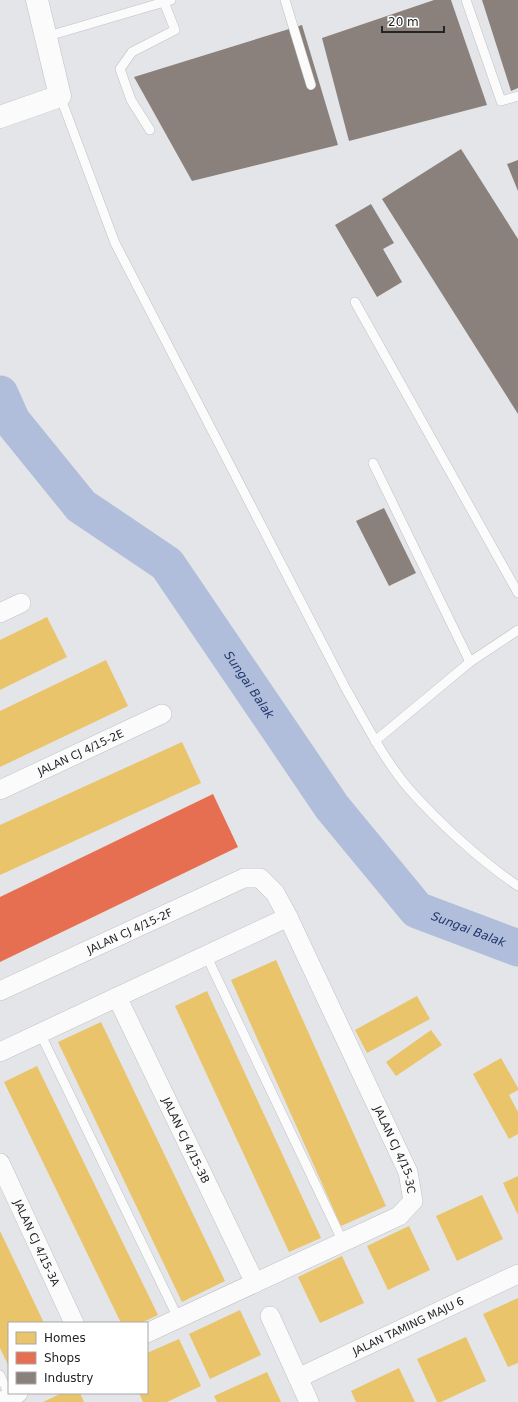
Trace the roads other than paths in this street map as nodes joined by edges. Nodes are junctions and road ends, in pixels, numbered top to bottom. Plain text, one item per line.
1 (37, 0) edge
2 (285, 0) edge
3 (466, 0) edge
4 (168, 1) edge
5 (45, 37) junction
6 (311, 85) dead end
7 (60, 96) junction
8 (518, 96) edge
9 (0, 117) edge
10 (150, 130) dead end
11 (355, 302) dead end
12 (373, 463) dead end
13 (518, 593) edge
14 (21, 603) dead end
15 (0, 613) edge
16 (518, 630) edge
17 (470, 662) junction
18 (162, 714) dead end
19 (375, 741) junction
20 (0, 790) edge
21 (260, 878) joint
22 (518, 886) edge
23 (288, 917) junction
24 (206, 956) junction
25 (0, 991) edge
26 (117, 997) junction
27 (40, 1033) junction
28 (2, 1046) edge
29 (0, 1163) edge
30 (343, 1242) junction
31 (518, 1274) edge
32 (254, 1283) junction
33 (270, 1316) dead end
34 (178, 1318) junction
35 (74, 1322) edge
36 (148, 1333) edge
37 (0, 1375) edge
38 (298, 1378) junction
39 (9, 1397) edge
40 (309, 1402) edge

1 - 5 street
2 - 6 lane
3 - 8 lane
4 - 5 lane
4 - 10 lane
5 - 7 street
7 - 9 street
7 - 19 lane
11 - 13 lane
12 - 17 lane
14 - 15 street
16 - 17 lane
17 - 19 lane
18 - 20 street, JALAN CJ 4/15-2E
19 - 22 lane
21 - 23 street, JALAN CJ 4/15-3C
21 - 25 street, JALAN CJ 4/15-2F
23 - 24 street
23 - 30 street, JALAN CJ 4/15-3C
24 - 26 street
24 - 30 lane
26 - 27 street
26 - 32 street, JALAN CJ 4/15-3B
27 - 28 street
27 - 34 lane
29 - 35 street, JALAN CJ 4/15-3A
30 - 32 street, JALAN CJ 4/15-3C
31 - 38 street, JALAN TAMING MAJU 6
32 - 34 street, JALAN CJ 4/15-3C
33 - 38 street
34 - 36 street, JALAN CJ 4/15-3C
37 - 39 lane
38 - 40 street

